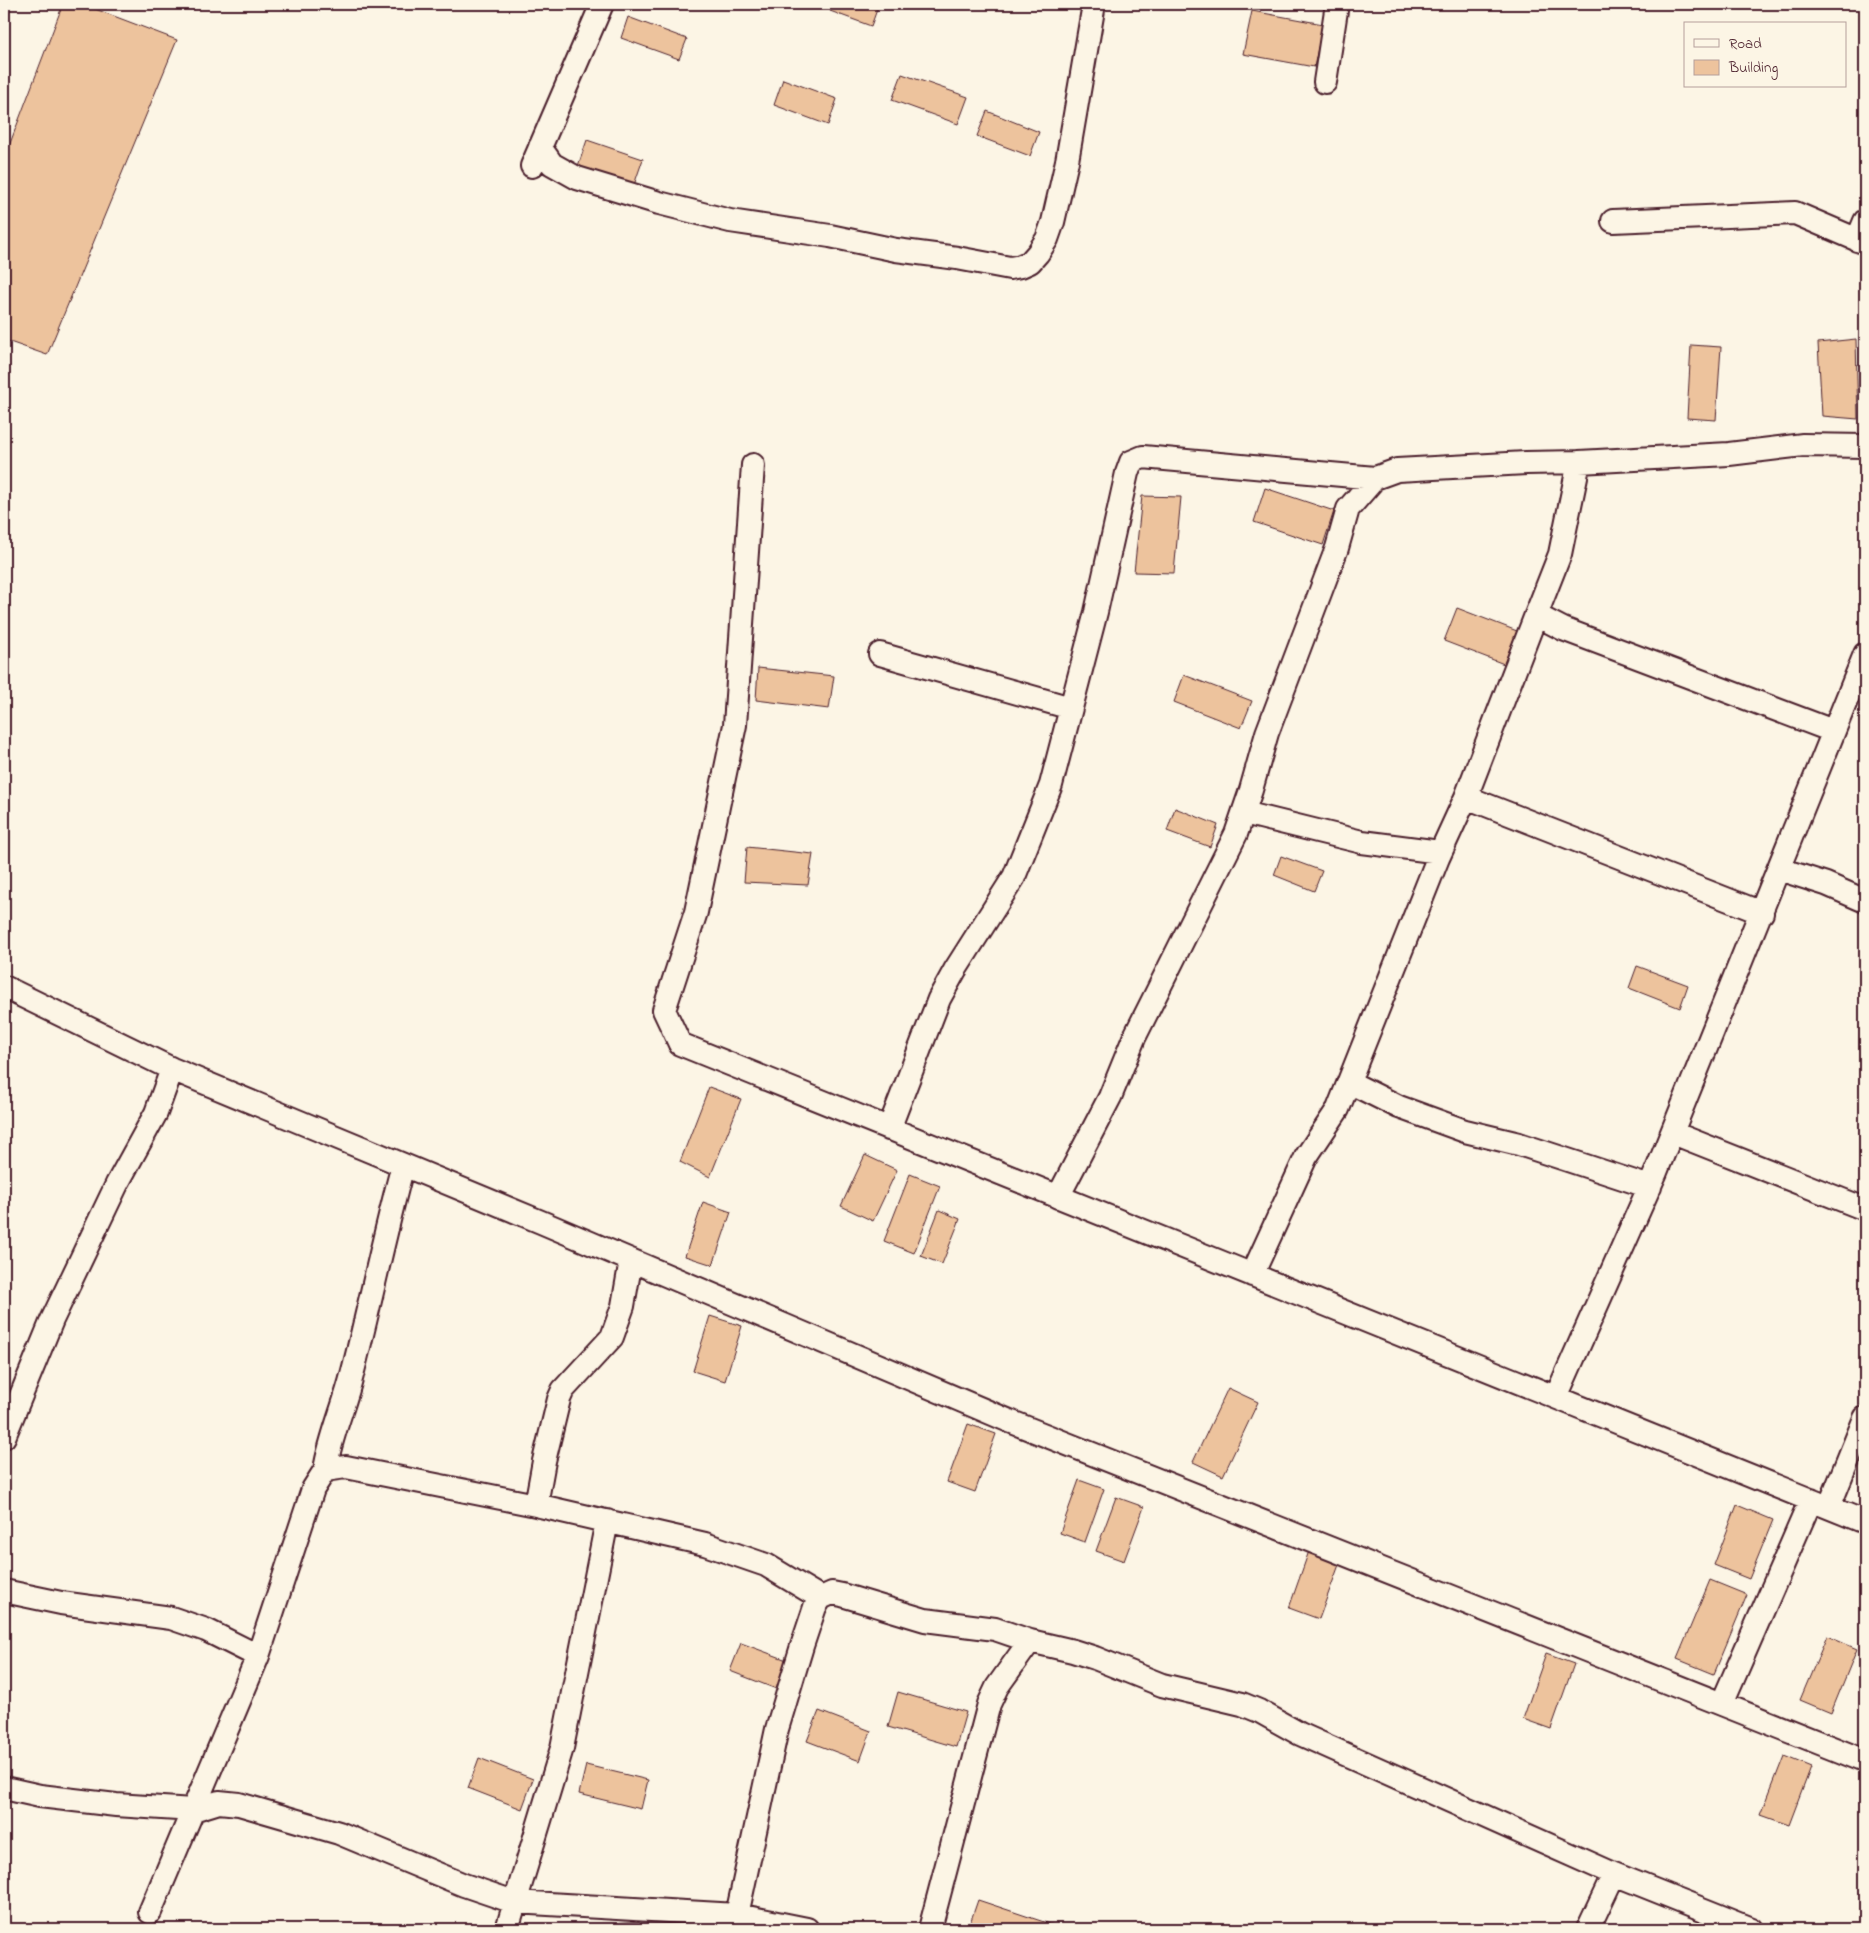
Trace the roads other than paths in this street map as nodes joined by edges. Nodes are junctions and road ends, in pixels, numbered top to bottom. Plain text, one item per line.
1 (602, 4) edge
2 (1094, 4) edge
3 (1337, 4) edge
4 (1325, 82) dead end
5 (1613, 221) dead end
6 (1862, 235) edge
7 (1865, 446) edge
8 (1579, 462) junction
9 (753, 465) dead end
10 (1375, 478) junction
11 (1536, 615) junction
12 (880, 654) dead end
13 (1865, 654) edge
14 (1071, 708) junction
15 (1833, 731) junction
16 (1466, 798) junction
17 (1244, 813) junction
18 (1440, 852) junction
19 (1779, 870) junction
20 (1865, 901) edge
21 (1762, 913) junction
22 (4, 987) edge
23 (172, 1069) junction
24 (1349, 1082) junction
25 (889, 1129) junction
26 (1673, 1133) junction
27 (403, 1165) junction
28 (1650, 1187) junction
29 (1058, 1197) junction
30 (1865, 1209) edge
31 (630, 1260) junction
32 (1252, 1275) junction
33 (1556, 1397) junction
34 (1865, 1418) edge
35 (4, 1437) edge
36 (325, 1470) junction
37 (536, 1504) junction
38 (1820, 1504) junction
39 (607, 1521) junction
40 (1865, 1522) edge
41 (4, 1591) edge
42 (821, 1598) junction
43 (1030, 1641) junction
44 (258, 1656) junction
45 (1722, 1704) junction
46 (1865, 1760) edge
47 (4, 1788) edge
48 (193, 1810) junction
49 (1614, 1874) junction
50 (514, 1902) junction
51 (150, 1912) dead end
52 (737, 1915) junction
53 (507, 1929) edge
54 (807, 1929) edge
55 (930, 1929) edge
56 (1588, 1929) edge
57 (1752, 1929) edge

1 - 2 street
3 - 4 street
5 - 6 street
7 - 8 street
8 - 10 street
8 - 11 street
9 - 25 street
10 - 14 street
10 - 17 street
11 - 15 street
11 - 16 street
12 - 14 street
13 - 15 street
14 - 25 street
15 - 19 street
16 - 18 street
16 - 21 street
17 - 18 street
17 - 29 street
18 - 24 street
19 - 20 street
19 - 21 street
21 - 26 street
22 - 23 street
23 - 27 street
23 - 35 street
24 - 28 street
24 - 32 street
25 - 29 street
26 - 28 street
26 - 30 street
27 - 31 street
27 - 36 street
28 - 33 street
29 - 32 street
31 - 37 street
31 - 45 street
32 - 33 street
33 - 38 street
34 - 38 street
36 - 37 street
36 - 44 street
37 - 39 street
38 - 40 street
38 - 45 street
39 - 42 street
39 - 50 street
41 - 44 street
42 - 43 street
42 - 52 street
43 - 49 street
43 - 55 street
44 - 48 street
45 - 46 street
47 - 48 street
48 - 50 street
48 - 51 street
49 - 56 street
49 - 57 street
50 - 52 street
50 - 53 street
52 - 54 street

